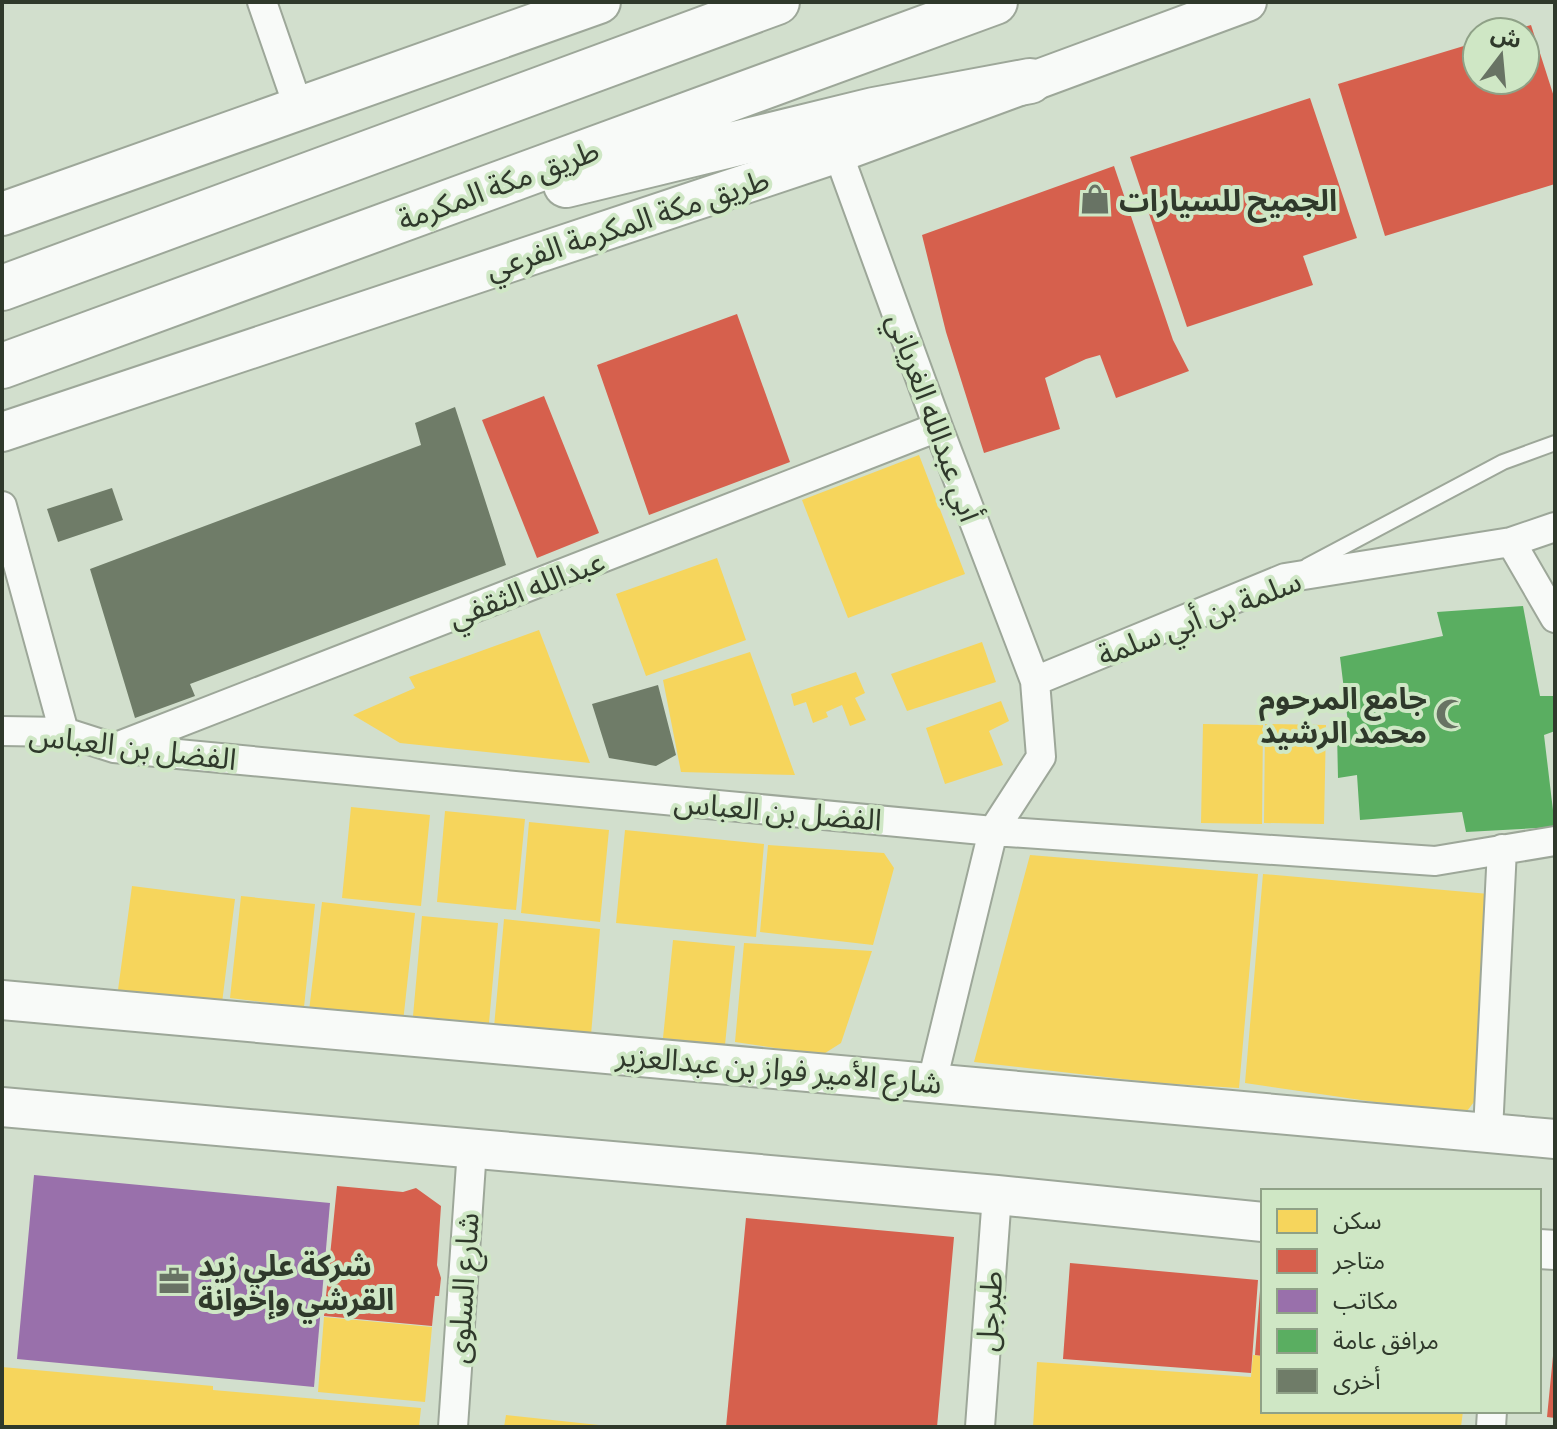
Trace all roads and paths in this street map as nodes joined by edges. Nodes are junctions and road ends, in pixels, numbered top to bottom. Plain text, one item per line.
1 (262, 2) edge
2 (599, 2) edge
3 (777, 2) edge
4 (995, 2) edge
5 (1247, 2) edge
6 (1030, 81) junction
7 (299, 109) junction
8 (838, 153) junction
9 (2, 214) edge
10 (316, 251) junction
11 (2, 288) edge
12 (2, 366) edge
13 (938, 427) junction
14 (2, 432) edge
15 (1555, 443) edge
16 (2, 506) edge
17 (1555, 527) edge
18 (1511, 542) junction
19 (1285, 578) junction
20 (1555, 618) edge
21 (1035, 681) junction
22 (2, 731) edge
23 (64, 732) junction
24 (114, 748) junction
25 (993, 831) junction
26 (1555, 841) edge
27 (1502, 849) junction
28 (2, 1000) edge
29 (932, 1082) junction
30 (2, 1107) edge
31 (1488, 1131) junction
32 (1555, 1139) edge
33 (472, 1149) junction
34 (997, 1195) junction
35 (1261, 1222) edge
36 (453, 1427) edge
37 (980, 1427) edge

1 - 7 street
2 - 7 main road
3 - 11 highway
4 - 10 highway, طريق مكة المكرمة
5 - 6 main road, طريق مكة المكرمة الفرعي
6 - 8 main road, طريق مكة المكرمة الفرعي
6 - 10 highway
7 - 9 main road
8 - 13 street, أبي عبدالله الغرياني
8 - 14 main road, طريق مكة المكرمة الفرعي
10 - 12 highway, طريق مكة المكرمة
13 - 21 street, أبي عبدالله الغرياني
13 - 24 street, عبدالله الثقفي
15 - 19 lane
16 - 23 street
17 - 18 street, سلمة بن أبي سلمة
18 - 19 street, سلمة بن أبي سلمة
18 - 20 street
19 - 21 street, سلمة بن أبي سلمة
21 - 25 street, أبي عبدالله الغرياني
22 - 23 street, الفضل بن العباس
23 - 24 street, الفضل بن العباس
24 - 25 street, الفضل بن العباس
25 - 27 street, الفضل بن العباس
25 - 29 street, أبي عبدالله الغرياني
26 - 27 street, الفضل بن العباس
27 - 31 street
28 - 29 main road, شارع الأمير فواز بن عبدالعزير
29 - 31 main road, شارع الأمير فواز بن عبدالعزير
30 - 33 main road
31 - 32 main road, شارع الأمير فواز بن عبدالعزير
33 - 34 main road
33 - 36 street, شارع السلوى
34 - 35 main road
34 - 37 street, طبرجل

